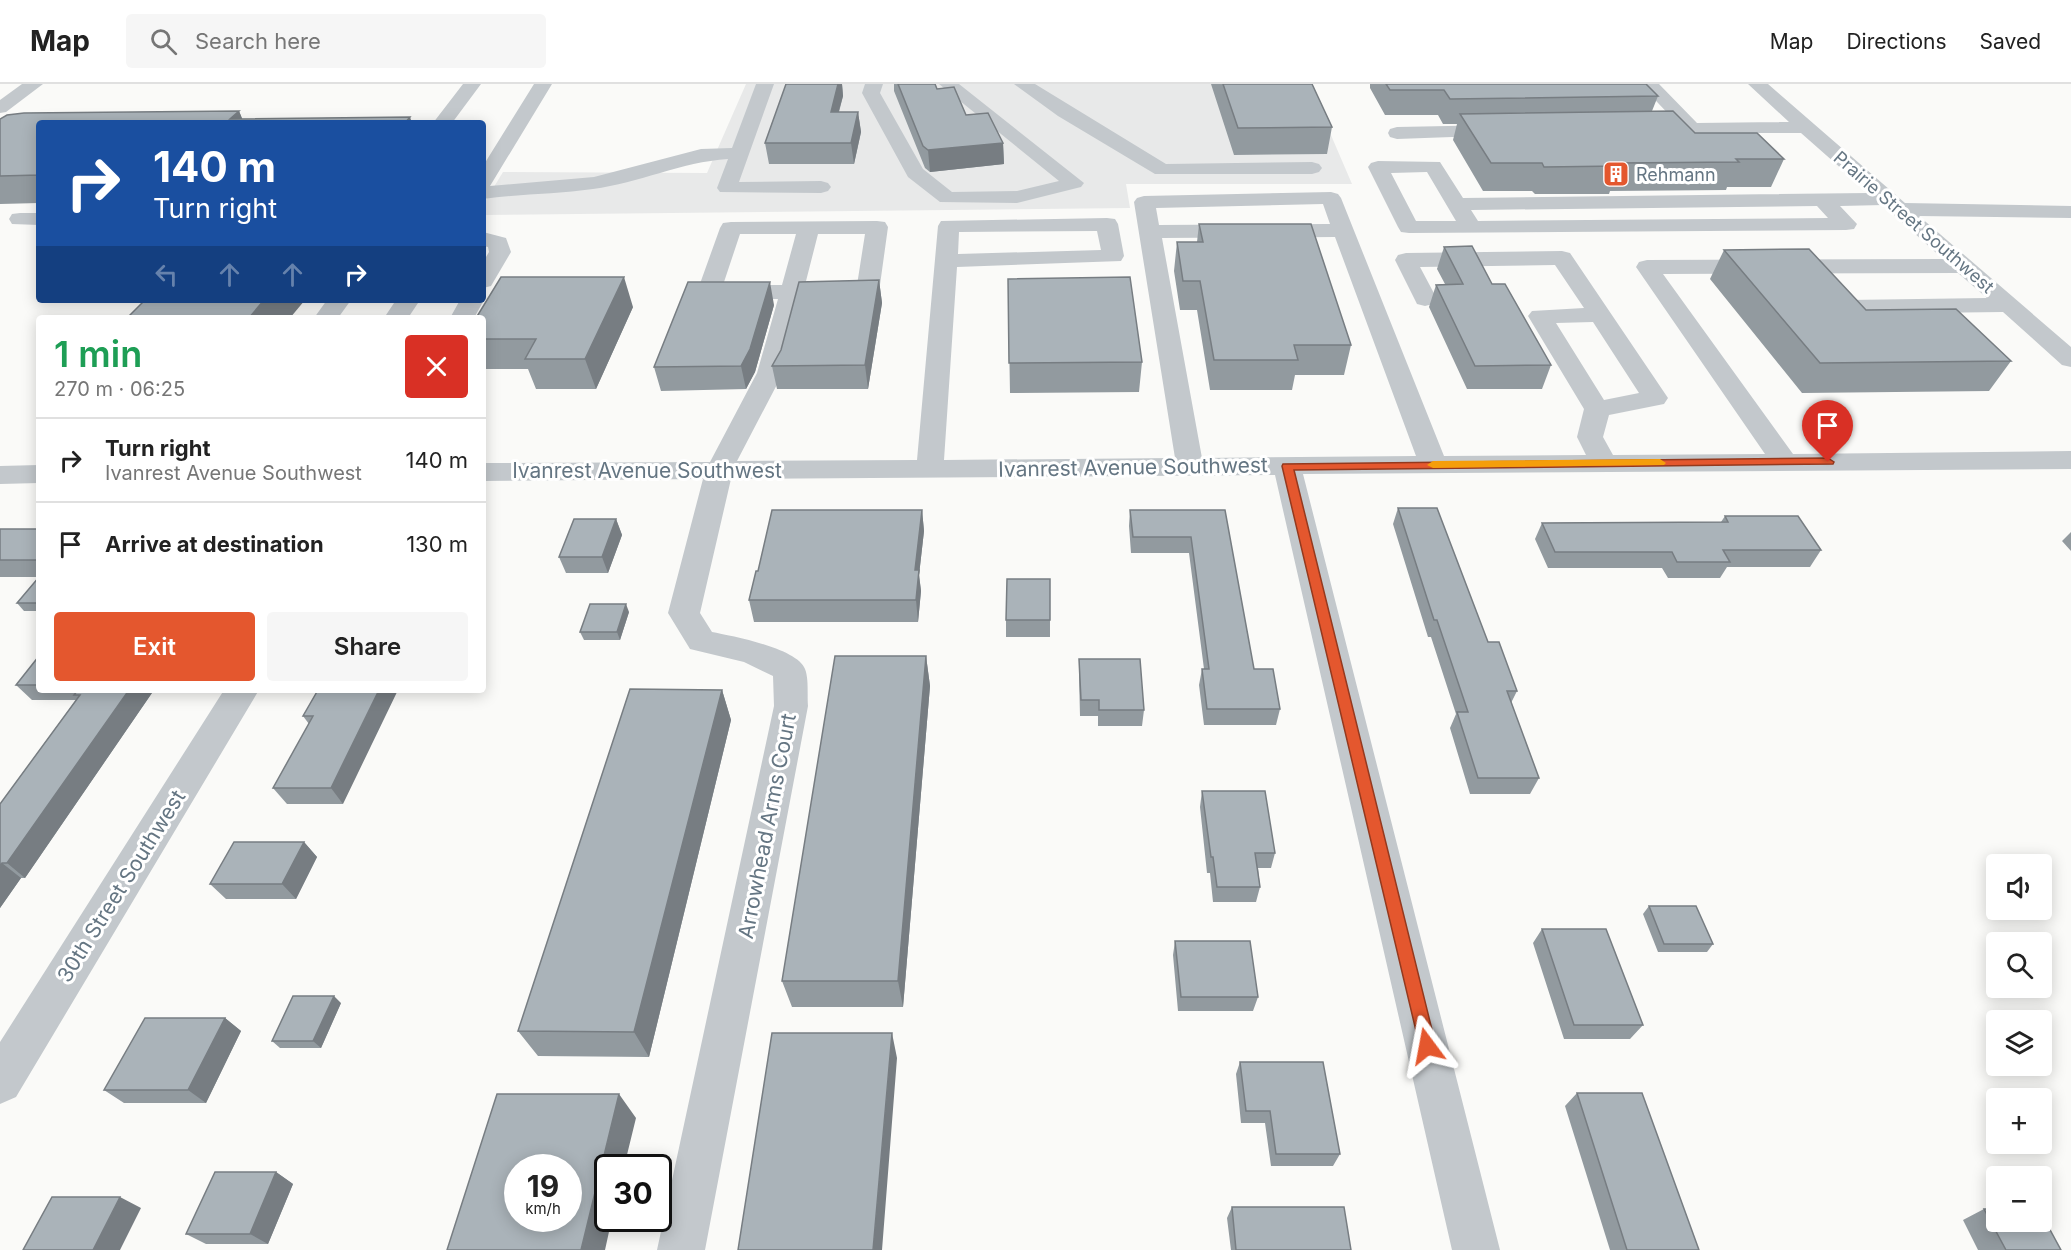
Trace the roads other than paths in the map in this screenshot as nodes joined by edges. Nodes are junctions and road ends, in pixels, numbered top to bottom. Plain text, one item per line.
1 (34, 84) edge
2 (472, 84) edge
3 (543, 84) edge
4 (765, 84) edge
5 (874, 84) edge
6 (948, 84) edge
7 (1649, 84) edge
8 (1757, 84) edge
9 (1034, 87) edge
10 (0, 108) edge
11 (444, 120) edge
12 (1805, 127) junction
13 (1621, 129) edge
14 (1692, 129) junction
15 (1515, 131) edge
16 (1396, 133) dead end
17 (493, 134) dead end
18 (514, 134) junction
19 (740, 153) junction
20 (1312, 168) dead end
21 (486, 177) edge
22 (821, 187) dead end
23 (486, 193) edge
24 (1822, 199) junction
25 (1456, 204) junction
26 (1893, 204) junction
27 (2071, 212) edge
28 (1471, 227) junction
29 (809, 228) junction
30 (1343, 230) junction
31 (1150, 232) junction
32 (486, 240) edge
33 (946, 261) junction
34 (1963, 266) junction
35 (1805, 267) junction
36 (486, 276) edge
37 (792, 292) junction
38 (1425, 299) dead end
39 (2008, 305) junction
40 (1600, 315) junction
41 (2071, 360) edge
42 (1597, 409) junction
43 (2071, 460) edge
44 (1785, 462) junction
45 (1604, 463) junction
46 (1433, 465) junction
47 (1287, 466) junction
48 (1190, 467) junction
49 (930, 469) junction
50 (719, 470) junction
51 (486, 472) edge
52 (36, 474) edge
53 (0, 475) edge
54 (240, 693) edge
55 (0, 1082) edge
56 (681, 1250) edge
57 (1476, 1250) edge

1 - 10 street
2 - 11 street
3 - 18 street
4 - 19 street
5 - 6 street
7 - 14 street
8 - 12 street, Prairie Street Southwest
9 - 20 street
12 - 14 street
12 - 26 street, Prairie Street Southwest
13 - 14 street
15 - 16 street
17 - 18 street
18 - 21 street
19 - 22 street
19 - 23 street
24 - 25 street
24 - 26 street
24 - 28 street
25 - 28 street
25 - 28 street
26 - 27 street
26 - 34 street, Prairie Street Southwest
29 - 37 street
29 - 37 street
29 - 37 street
30 - 31 street
30 - 31 street
30 - 46 street
31 - 48 street
32 - 36 street
33 - 33 street
33 - 49 street
34 - 35 street
34 - 39 street, Prairie Street Southwest
35 - 39 street
35 - 44 street
37 - 50 street
38 - 40 street
39 - 41 street, Prairie Street Southwest
40 - 42 street
40 - 42 street
42 - 45 street
43 - 44 street, Ivanrest Avenue Southwest
44 - 45 street, Ivanrest Avenue Southwest
45 - 46 street, Ivanrest Avenue Southwest
46 - 47 street, Ivanrest Avenue Southwest
47 - 48 street, Ivanrest Avenue Southwest
47 - 57 street
48 - 49 street, Ivanrest Avenue Southwest
49 - 50 street, Ivanrest Avenue Southwest
50 - 51 street, Ivanrest Avenue Southwest
50 - 56 street, Arrowhead Arms Court
52 - 53 street
54 - 55 street, 30th Street Southwest

